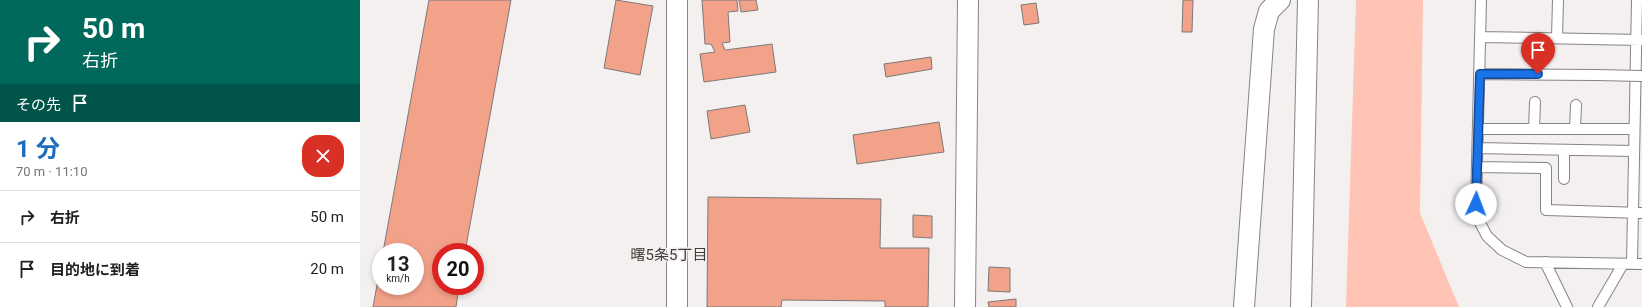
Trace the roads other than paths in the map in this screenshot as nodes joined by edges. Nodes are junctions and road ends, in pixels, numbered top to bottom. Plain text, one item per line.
1 (677, 0) edge
2 (968, 0) edge
3 (1280, 0) edge
4 (1308, 0) edge
5 (1481, 0) edge
6 (1558, 0) edge
7 (1638, 2) edge
8 (1480, 38) junction
9 (1557, 38) junction
10 (1639, 40) edge
11 (1480, 74) junction
12 (1642, 76) edge
13 (1535, 102) dead end
14 (1576, 105) dead end
15 (1478, 129) junction
16 (1534, 129) junction
17 (1575, 129) junction
18 (1637, 136) edge
19 (1478, 148) junction
20 (1564, 150) junction
21 (1634, 151) junction
22 (1477, 167) junction
23 (1564, 179) dead end
24 (1637, 213) edge
25 (1545, 262) junction
26 (1632, 264) edge
27 (677, 307) edge
28 (966, 307) edge
29 (1244, 307) edge
30 (1301, 307) edge
31 (1567, 307) edge
32 (1598, 307) edge

1 - 27 street
2 - 28 street
3 - 29 street
4 - 30 street
5 - 8 lane
6 - 9 lane
7 - 10 lane
8 - 9 lane
8 - 11 lane
9 - 10 lane
10 - 18 lane
11 - 12 lane, bridge
11 - 15 lane
13 - 16 lane
14 - 17 lane
15 - 16 lane
15 - 19 lane
16 - 17 lane
17 - 18 lane
18 - 21 lane
19 - 20 lane
19 - 22 lane
20 - 21 lane
20 - 23 lane
21 - 24 lane
22 - 24 lane
22 - 25 lane
24 - 26 lane
25 - 26 lane
25 - 31 lane
26 - 32 lane

